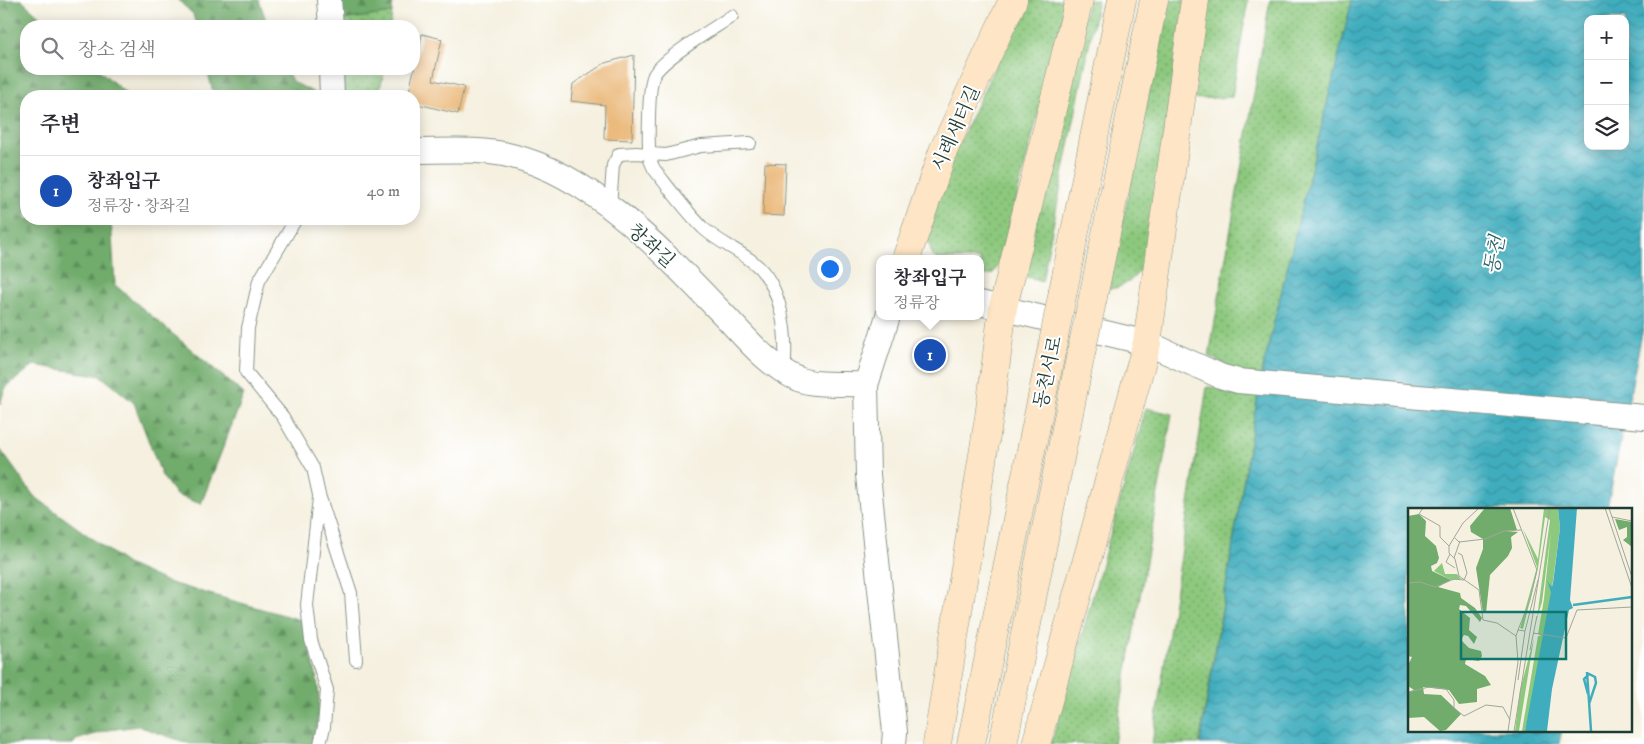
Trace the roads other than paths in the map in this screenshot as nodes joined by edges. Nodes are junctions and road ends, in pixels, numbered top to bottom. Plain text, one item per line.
1 (329, 0) edge
2 (1014, 0) edge
3 (1079, 0) edge
4 (1122, 0) edge
5 (1154, 0) edge
6 (1195, 0) edge
7 (732, 16) dead end
8 (331, 20) edge
9 (331, 75) edge
10 (332, 90) edge
11 (750, 144) dead end
12 (420, 151) edge
13 (649, 154) junction
14 (610, 207) junction
15 (292, 225) edge
16 (907, 255) edge
17 (992, 305) edge
18 (887, 320) edge
19 (1148, 343) junction
20 (784, 372) junction
21 (866, 385) junction
22 (1644, 417) edge
23 (319, 495) junction
24 (356, 660) dead end
25 (320, 744) edge
26 (894, 744) edge
27 (937, 744) edge
28 (971, 744) edge
29 (1003, 744) edge
30 (1036, 744) edge

1 - 8 street
2 - 16 main road, 시례새터길
3 - 17 main road
4 - 28 main road, 동천서로, bridge
5 - 29 main road, 동천서로, bridge
6 - 19 main road
7 - 13 lane
9 - 10 street
11 - 13 lane
12 - 14 street, 창좌길
13 - 14 lane
13 - 20 lane
14 - 20 street, 창좌길
15 - 23 lane
17 - 19 street
17 - 27 main road
18 - 21 street
19 - 22 street
19 - 30 main road
20 - 21 street, 창좌길
21 - 26 street
23 - 24 lane
23 - 25 lane

